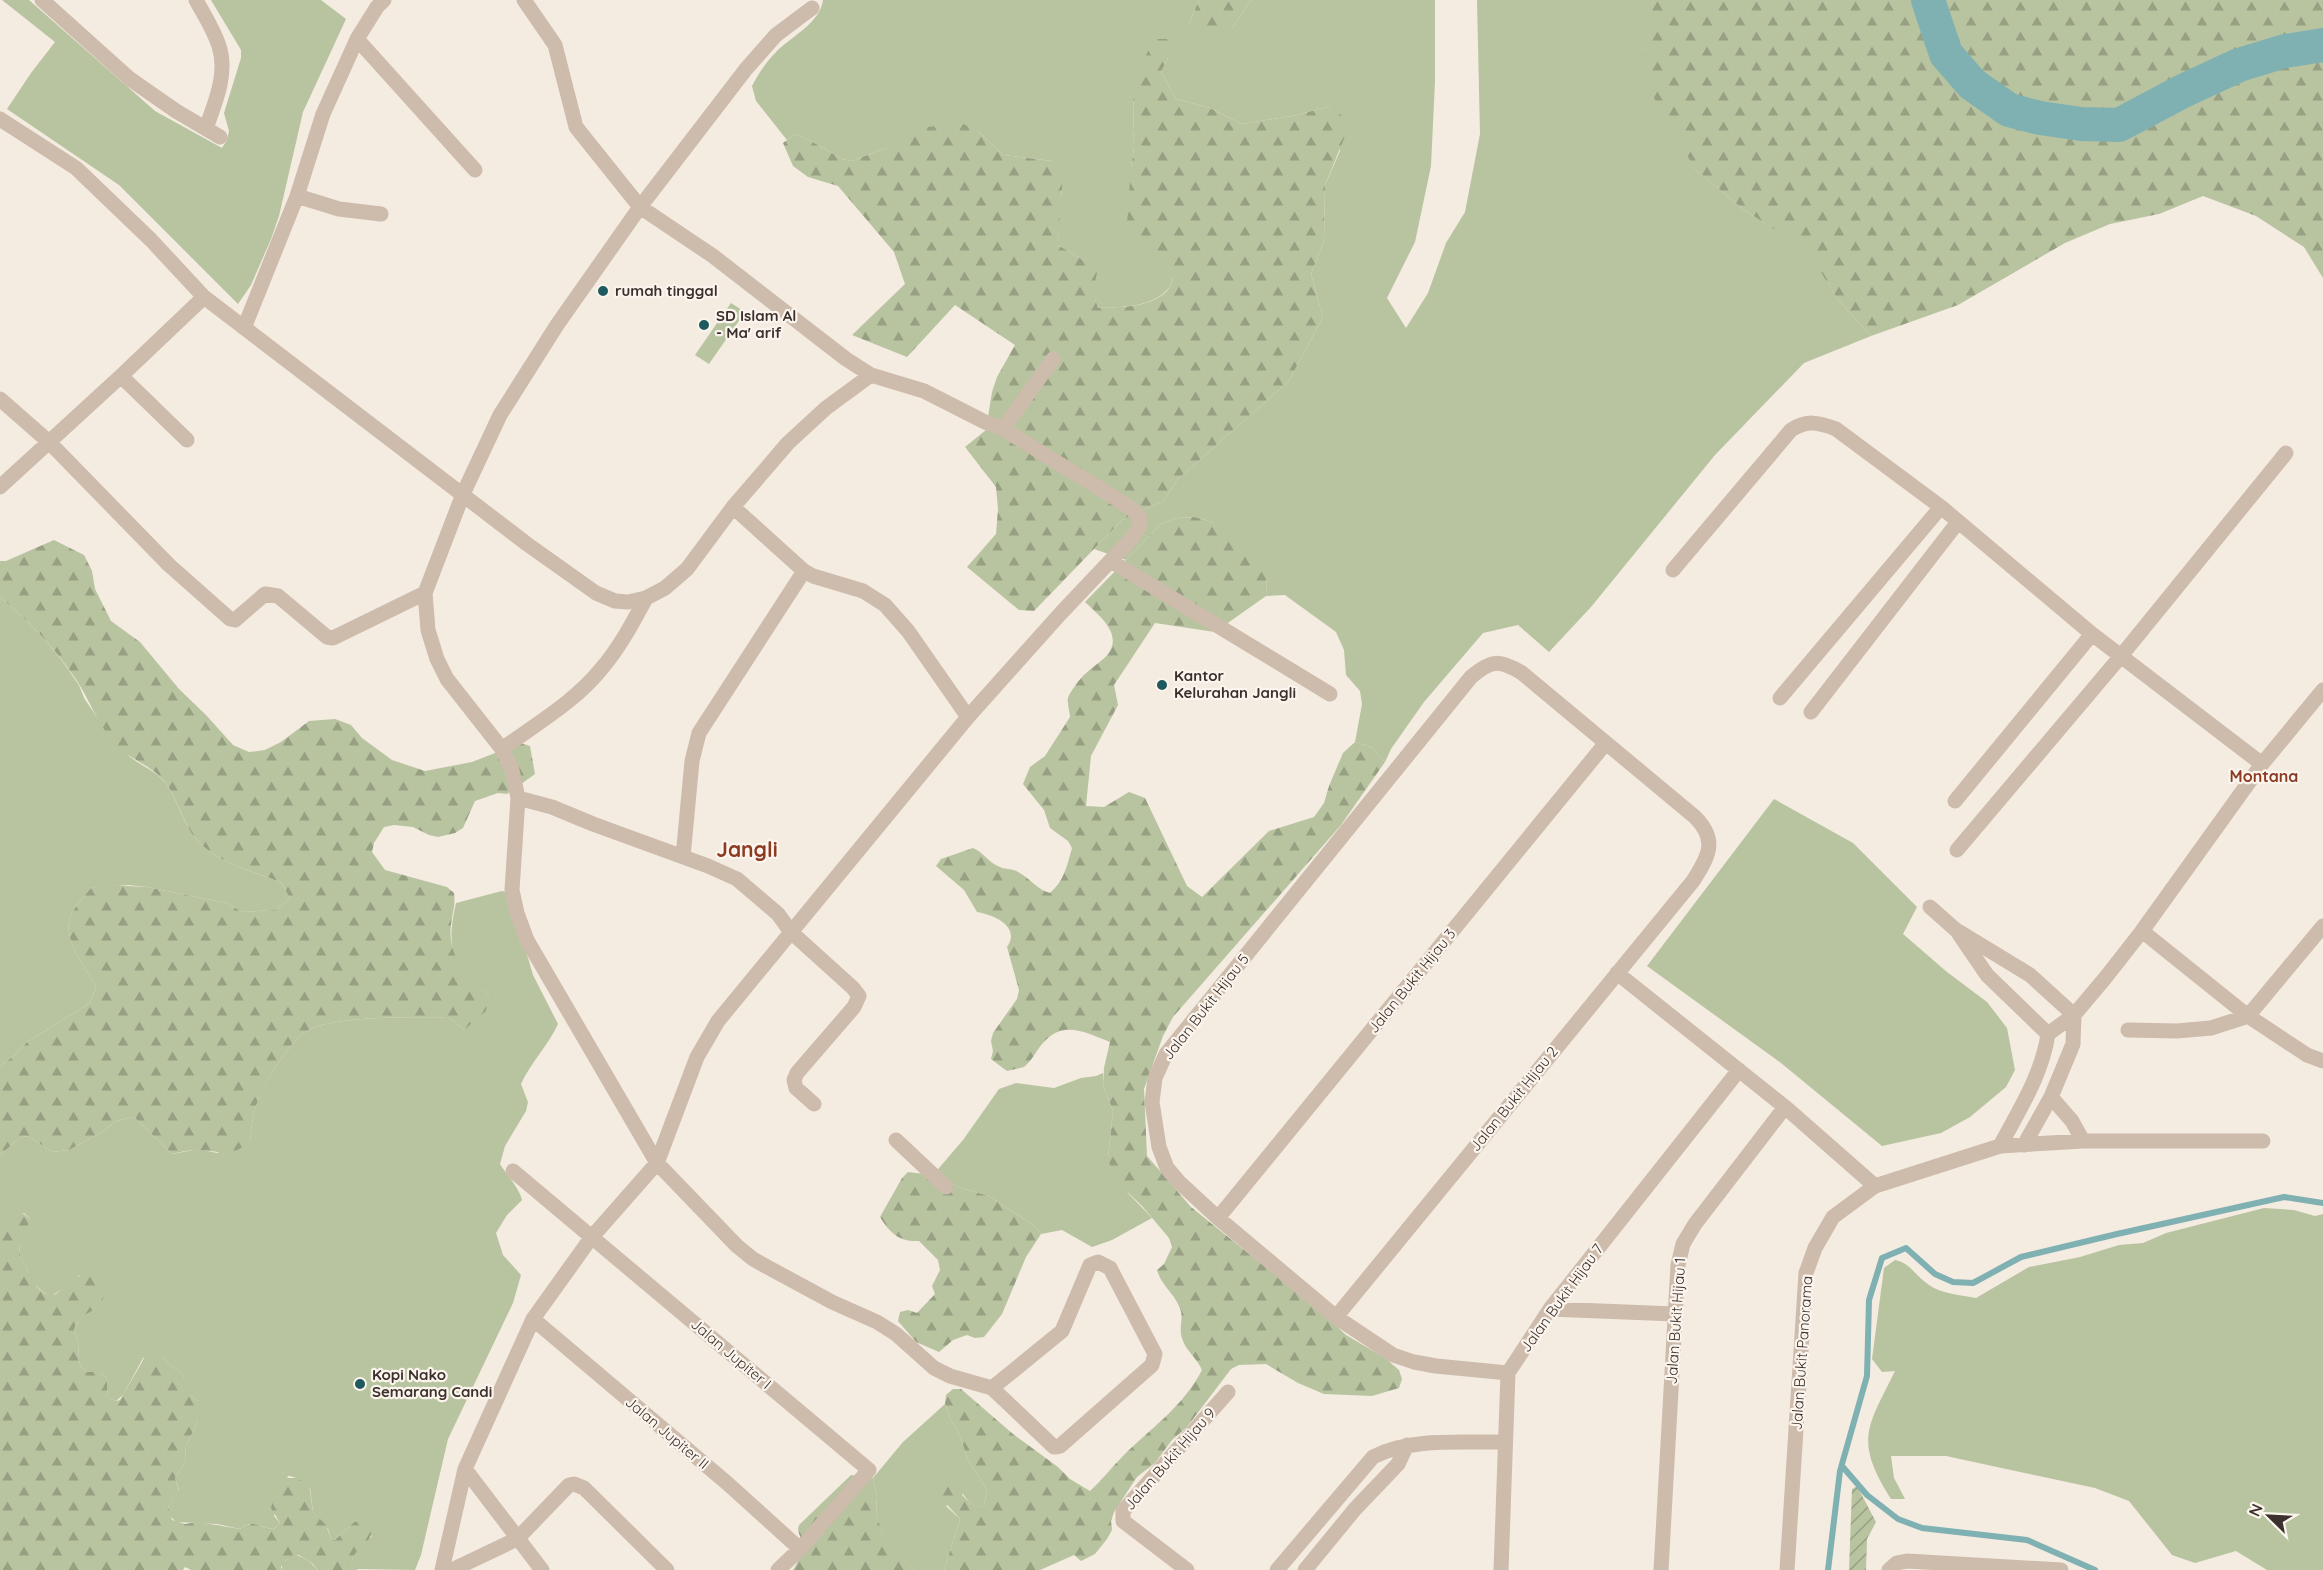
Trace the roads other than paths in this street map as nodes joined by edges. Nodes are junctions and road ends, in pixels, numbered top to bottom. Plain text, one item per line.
1 (42, 0) edge
2 (196, 0) edge
3 (384, 0) edge
4 (524, 0) edge
5 (812, 8) dead end
6 (357, 39) junction
7 (0, 119) edge
8 (206, 128) junction
9 (220, 136) dead end
10 (475, 170) dead end
11 (297, 196) junction
12 (640, 207) junction
13 (381, 214) dead end
14 (204, 297) junction
15 (244, 328) junction
16 (1053, 359) dead end
17 (871, 375) junction
18 (122, 376) junction
19 (0, 399) edge
20 (1003, 429) junction
21 (187, 441) dead end
22 (49, 442) junction
23 (2286, 453) dead end
24 (0, 487) edge
25 (463, 494) junction
26 (733, 507) junction
27 (1941, 507) junction
28 (1958, 522) junction
29 (1111, 561) junction
30 (1673, 570) dead end
31 (804, 571) junction
32 (425, 594) junction
33 (646, 598) junction
34 (2092, 634) junction
35 (2121, 656) junction
36 (2323, 690) edge
37 (1330, 694) dead end
38 (1780, 698) dead end
39 (1811, 712) dead end
40 (968, 717) junction
41 (1605, 744) junction
42 (502, 749) junction
43 (2262, 764) junction
44 (518, 798) junction
45 (1955, 801) dead end
46 (1957, 850) dead end
47 (683, 857) junction
48 (1930, 907) dead end
49 (2323, 926) edge
50 (1956, 930) junction
51 (2142, 931) junction
52 (791, 932) junction
53 (1617, 973) junction
54 (2074, 1015) junction
55 (2248, 1016) junction
56 (2128, 1030) dead end
57 (2048, 1034) junction
58 (2323, 1061) edge
59 (1739, 1070) junction
60 (2051, 1097) junction
61 (814, 1104) dead end
62 (1785, 1107) junction
63 (896, 1140) dead end
64 (2083, 1141) junction
65 (2263, 1141) dead end
66 (2024, 1145) junction
67 (2000, 1146) junction
68 (657, 1163) junction
69 (513, 1171) dead end
70 (1875, 1186) junction
71 (946, 1187) dead end
72 (1218, 1218) junction
73 (591, 1238) junction
74 (1551, 1309) junction
75 (1675, 1314) junction
76 (1336, 1317) junction
77 (533, 1319) junction
78 (1508, 1373) junction
79 (992, 1388) junction
80 (1227, 1392) dead end
81 (1505, 1442) junction
82 (1407, 1445) junction
83 (465, 1469) junction
84 (517, 1539) junction
85 (800, 1549) junction
86 (2024, 1568) edge
87 (1890, 1569) edge
88 (442, 1570) edge
89 (452, 1570) edge
90 (542, 1570) edge
91 (667, 1570) edge
92 (778, 1570) edge
93 (1186, 1570) edge
94 (1277, 1570) edge
95 (1305, 1570) edge
96 (1501, 1570) edge
97 (1661, 1570) edge
98 (1787, 1570) edge
99 (2061, 1570) edge

1 - 8 street
2 - 8 street
3 - 6 street
4 - 12 street
5 - 12 street
6 - 10 street
6 - 11 street
7 - 14 street
8 - 9 street
11 - 13 street
11 - 15 street
12 - 17 street
12 - 25 street
14 - 15 street
14 - 18 street
15 - 25 street
16 - 20 street
17 - 20 street
17 - 26 street
18 - 21 street
18 - 22 street
19 - 22 street
20 - 29 street
22 - 24 street
22 - 32 street
23 - 35 street
25 - 32 street
25 - 33 street
26 - 31 street
26 - 33 street
27 - 28 street
27 - 30 street
27 - 38 street
28 - 34 street
28 - 39 street
29 - 37 street
29 - 40 street
31 - 40 street
31 - 47 street
32 - 42 street
33 - 42 street
34 - 35 street
34 - 45 street
35 - 43 street
35 - 46 street
36 - 43 street
40 - 52 street
41 - 53 street, Jalan Bukit Hijau 2
41 - 72 street, Jalan Bukit Hijau 3
41 - 72 street, Jalan Bukit Hijau 5
42 - 44 street
43 - 51 street
44 - 47 street
44 - 68 street
47 - 52 street
48 - 50 street
49 - 55 street
50 - 54 street
50 - 57 street
51 - 54 street
51 - 55 street
52 - 61 street
52 - 68 street
53 - 59 street
53 - 76 street, Jalan Bukit Hijau 2
54 - 57 street
54 - 60 street
55 - 56 street
55 - 58 street
57 - 67 street
59 - 62 street
59 - 74 street, Jalan Bukit Hijau 7
60 - 64 street
60 - 66 street
62 - 70 street
62 - 75 street, Jalan Bukit Hijau 1
63 - 71 street
64 - 65 street, Jalan Bukit Panorama
64 - 66 street, Jalan Bukit Panorama
66 - 67 street, Jalan Bukit Panorama
67 - 70 street, Jalan Bukit Panorama
68 - 73 street
68 - 79 street
69 - 73 street, Jalan Jupiter I
70 - 98 street, Jalan Bukit Panorama
72 - 76 street, Jalan Bukit Hijau 5
73 - 77 street
73 - 85 street, Jalan Jupiter I
74 - 75 street
74 - 78 street, Jalan Bukit Hijau 7
75 - 97 street, Jalan Bukit Hijau 1
76 - 78 street, Jalan Bukit Hijau 5
77 - 83 street
77 - 85 street, Jalan Jupiter II
78 - 81 street
79 - 79 street
80 - 93 street, Jalan Bukit Hijau 9
81 - 82 street
81 - 96 street
82 - 94 street
82 - 95 street
83 - 84 street
83 - 88 street
84 - 89 street
84 - 90 street
84 - 91 street
85 - 92 street
86 - 87 street
86 - 99 street

